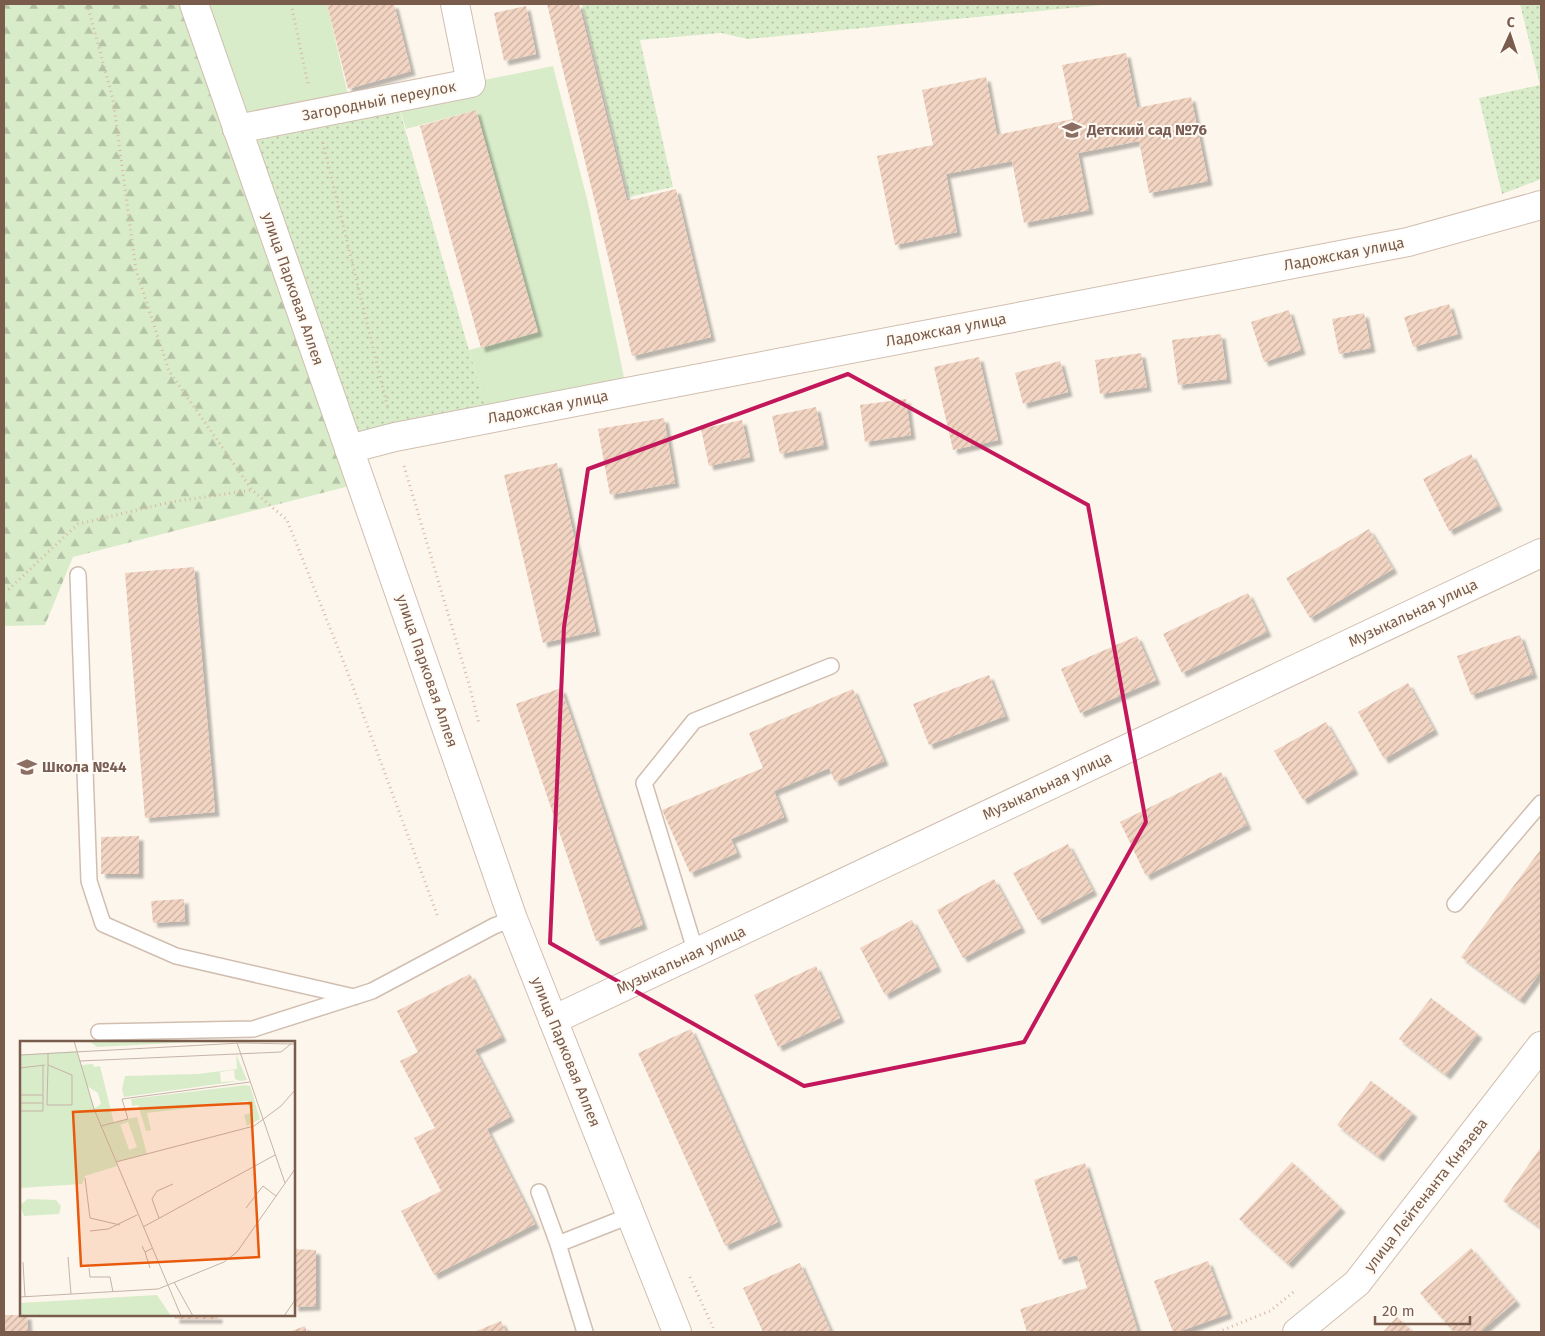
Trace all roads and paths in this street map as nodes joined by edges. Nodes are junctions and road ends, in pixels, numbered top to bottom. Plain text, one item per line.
1 (87, 4) edge
2 (194, 4) edge
3 (290, 4) edge
4 (455, 4) edge
5 (315, 114) junction
6 (237, 129) junction
7 (1541, 205) edge
8 (395, 437) junction
9 (349, 449) junction
10 (252, 490) junction
11 (1541, 553) edge
12 (78, 575) dead end
13 (5, 593) edge
14 (831, 666) dead end
15 (481, 731) dead end
16 (1541, 803) edge
17 (1455, 904) dead end
18 (438, 917) dead end
19 (513, 919) junction
20 (696, 953) junction
21 (354, 997) junction
22 (553, 1020) junction
23 (99, 1032) dead end
24 (1541, 1046) edge
25 (539, 1192) dead end
26 (630, 1213) junction
27 (558, 1244) junction
28 (687, 1269) dead end
29 (1301, 1287) dead end
30 (585, 1332) edge
31 (677, 1332) edge
32 (714, 1332) edge
33 (1218, 1332) edge
34 (1297, 1332) edge

1 - 10 path
2 - 6 street, улица Парковая Аллея
3 - 5 path
4 - 5 street, Загородный переулок
5 - 6 street, Загородный переулок
5 - 8 path
6 - 9 street, улица Парковая Аллея
7 - 8 street, Ладожская улица
8 - 9 street, Ладожская улица
8 - 15 path
9 - 19 street, улица Парковая Аллея
10 - 13 path
10 - 18 path
11 - 20 street, Музыкальная улица
12 - 21 lane
14 - 20 lane
16 - 17 lane
19 - 21 lane
19 - 22 street, улица Парковая Аллея
20 - 22 street, Музыкальная улица
21 - 23 lane
22 - 26 street, улица Парковая Аллея
24 - 34 street, улица Лейтенанта Князева
25 - 27 lane
26 - 27 lane
26 - 31 street, улица Парковая Аллея
27 - 30 lane
28 - 32 path
29 - 33 path

